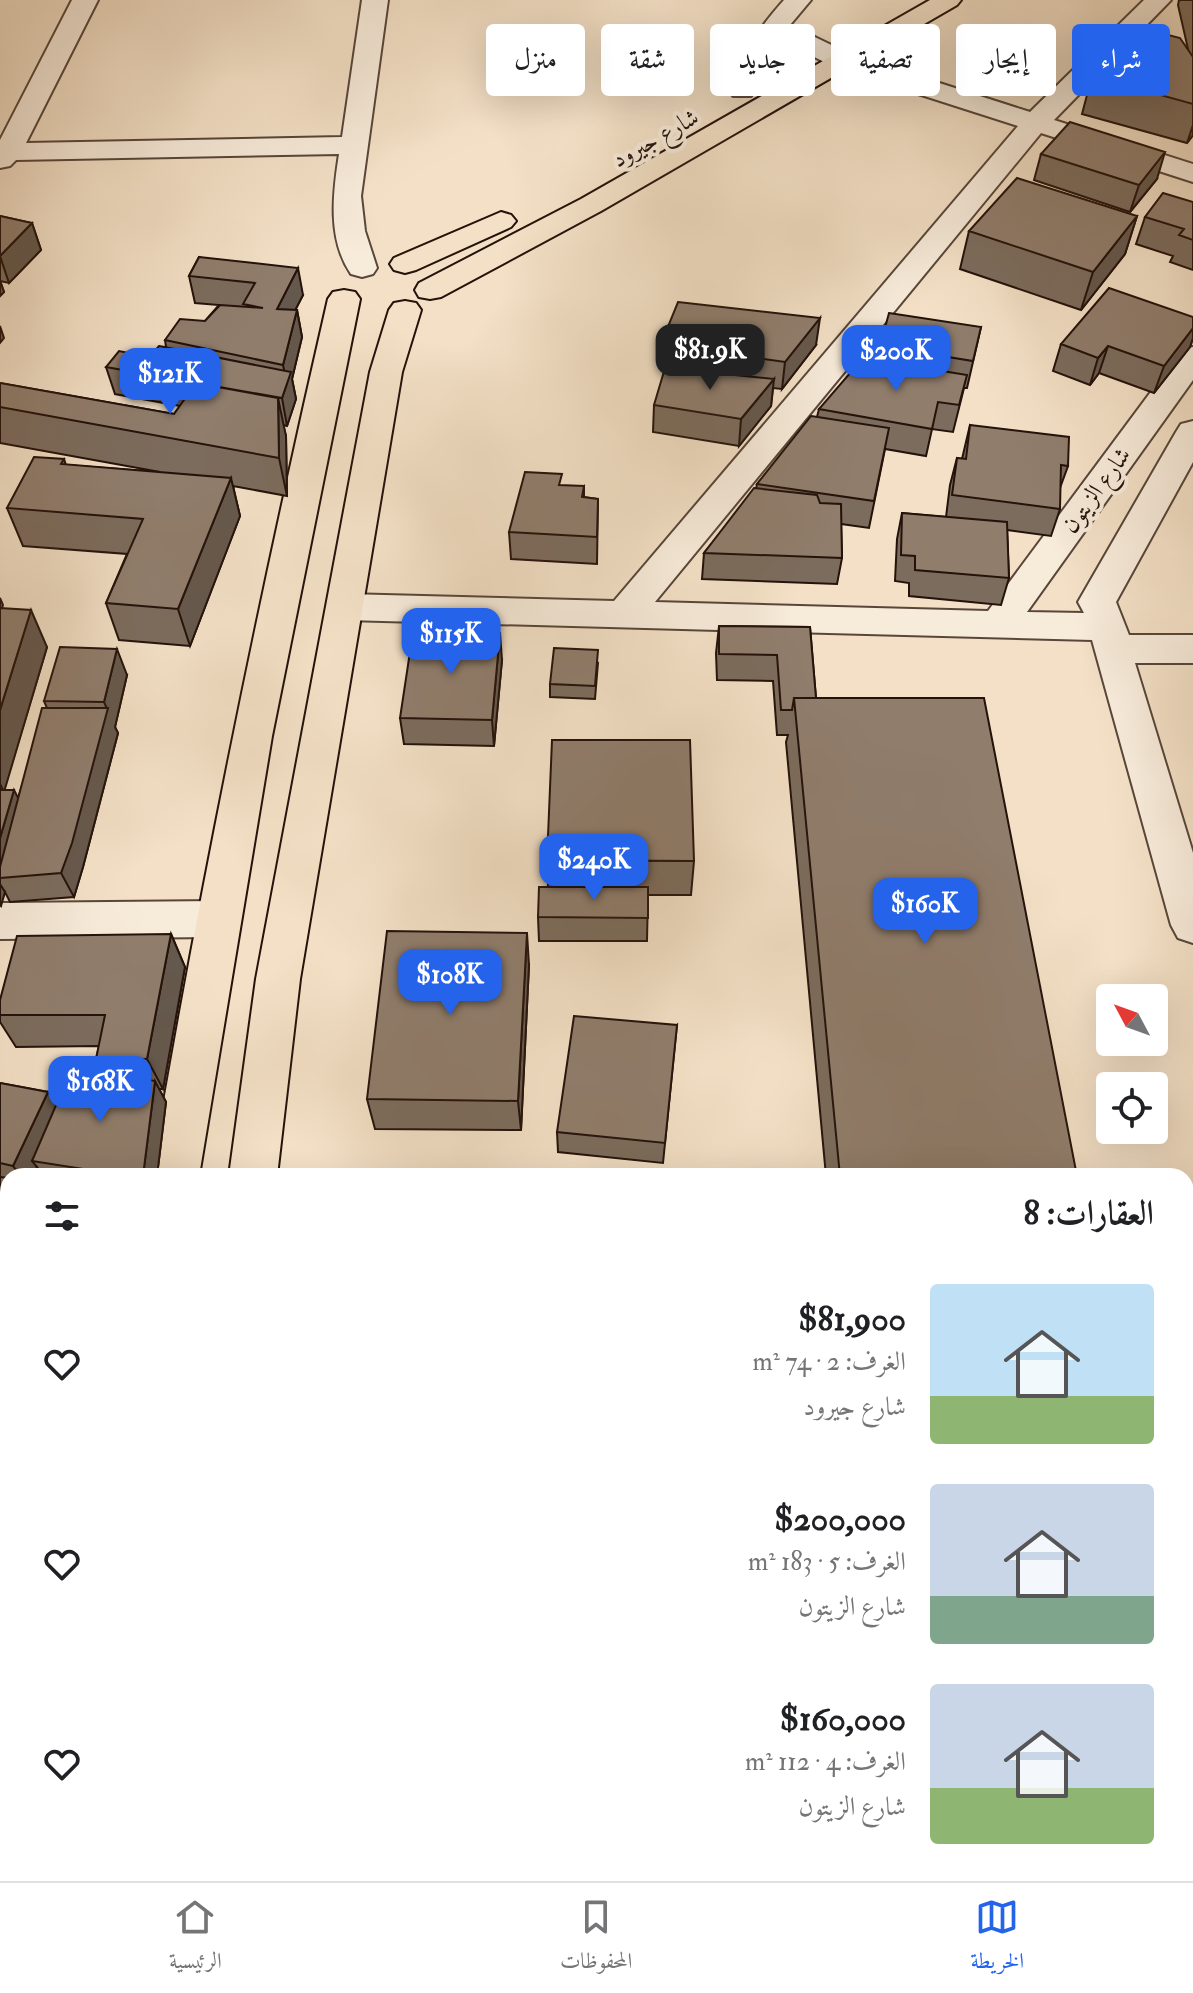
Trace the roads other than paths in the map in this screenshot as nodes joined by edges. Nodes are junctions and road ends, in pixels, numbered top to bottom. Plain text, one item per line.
1 (85, 0) edge
2 (375, 0) edge
3 (798, 0) edge
4 (898, 0) edge
5 (948, 0) edge
6 (1158, 0) edge
7 (777, 24) edge
8 (907, 24) edge
9 (815, 50) joint
10 (831, 56) edge
11 (831, 68) edge
12 (940, 93) edge
13 (731, 96) edge
14 (1034, 124) junction
15 (354, 145) junction
16 (634, 150) dead end
17 (3, 155) edge
18 (1193, 173) edge
19 (527, 208) dead end
20 (405, 264) junction
21 (353, 284) junction
22 (417, 300) junction
23 (1193, 357) edge
24 (1193, 432) edge
25 (346, 607) junction
26 (625, 613) junction
27 (1000, 622) junction
28 (1110, 638) junction
29 (1193, 649) edge
30 (217, 919) junction
31 (0, 921) edge
32 (1193, 925) edge
33 (176, 1168) edge
34 (254, 1168) edge

1 - 17 street
2 - 15 street
3 - 7 street
4 - 9 main road, شارع جيرود
5 - 8 main road, شارع جيرود
6 - 14 street
9 - 10 street
11 - 22 main road, شارع جيرود
12 - 14 street
13 - 16 main road, شارع جيرود
14 - 18 street
14 - 26 street
15 - 17 street
15 - 21 street
19 - 20 main road
20 - 21 main road
20 - 22 main road
21 - 22 main road
21 - 30 main road
22 - 25 main road
23 - 27 street, شارع الزيتون
24 - 28 street, شارع الزيتون
25 - 26 street
25 - 34 main road
26 - 27 street
27 - 28 street
28 - 29 street
28 - 32 street
30 - 31 street
30 - 33 main road

